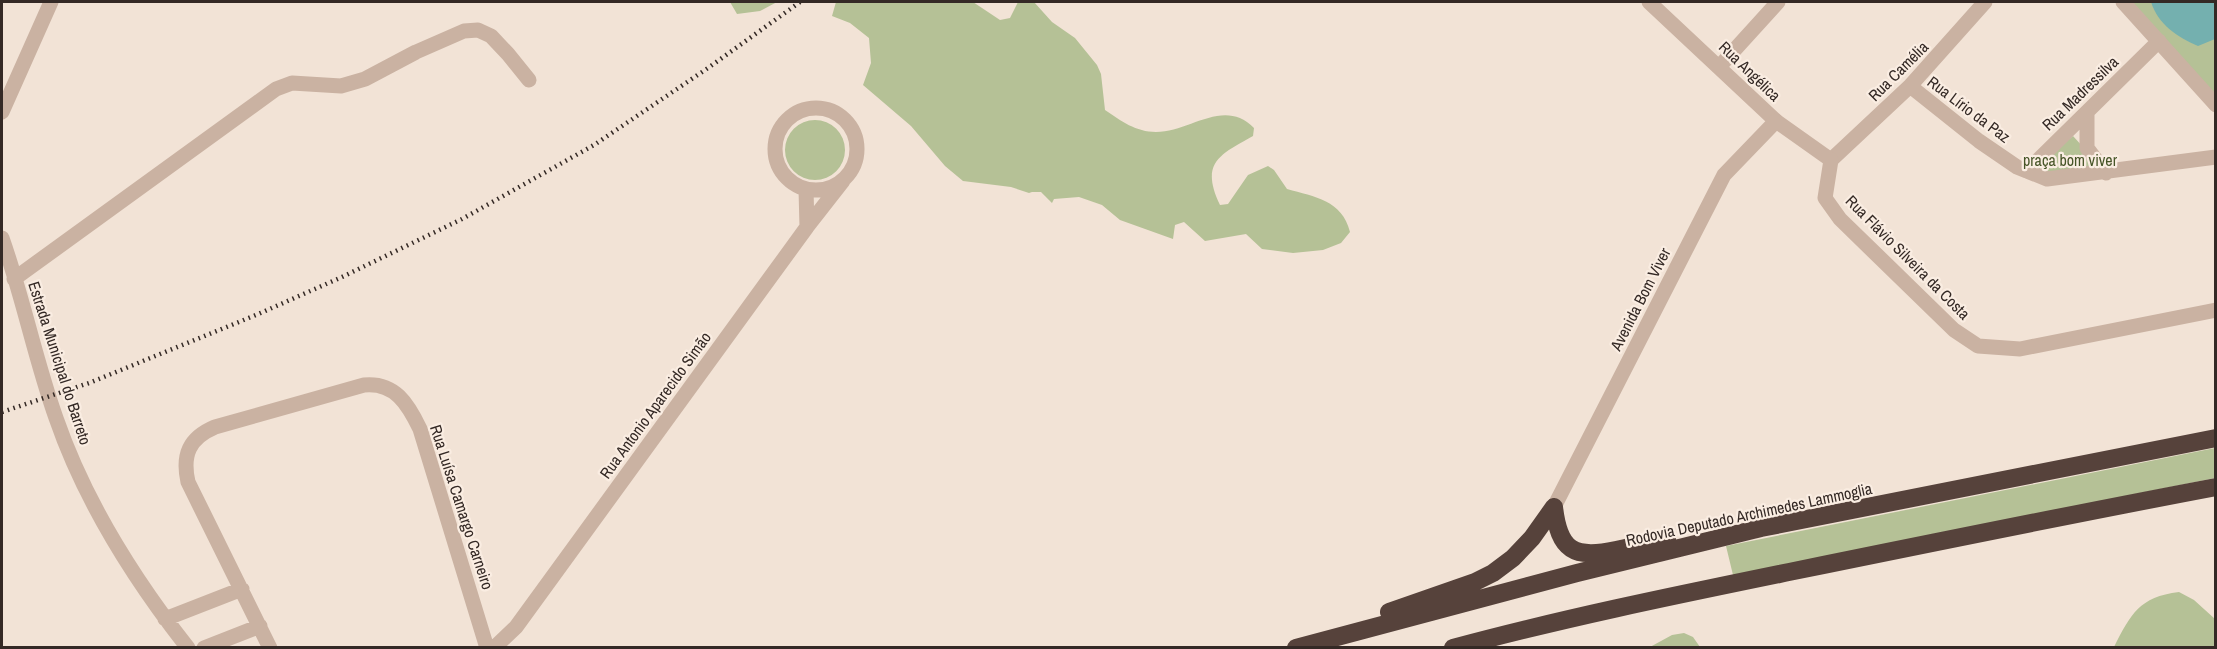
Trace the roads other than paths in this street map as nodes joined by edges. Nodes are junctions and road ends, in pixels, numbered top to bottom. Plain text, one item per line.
1 (51, 2) edge
2 (1649, 2) edge
3 (1778, 2) edge
4 (1985, 2) edge
5 (2123, 2) edge
6 (2159, 42) junction
7 (1719, 67) junction
8 (529, 80) dead end
9 (1910, 86) junction
10 (2216, 105) edge
11 (2, 112) edge
12 (2086, 112) junction
13 (1776, 121) junction
14 (2216, 157) edge
15 (1831, 160) junction
16 (2027, 171) junction
17 (2106, 173) junction
18 (843, 180) junction
19 (806, 189) junction
20 (807, 227) junction
21 (2, 238) edge
22 (14, 279) junction
23 (2216, 310) edge
24 (2216, 438) edge
25 (2216, 487) edge
26 (1554, 507) junction
27 (1761, 528) junction
28 (242, 590) junction
29 (165, 619) junction
30 (260, 626) junction
31 (1316, 642) junction
32 (188, 648) edge
33 (204, 648) edge
34 (270, 648) edge
35 (487, 648) edge
36 (494, 648) edge
37 (1296, 648) edge
38 (1453, 648) edge

1 - 11 street
2 - 7 street, Rua Angélica
3 - 7 street
4 - 9 street, Rua Camélia
5 - 6 street
6 - 10 street
6 - 12 street, Rua Madressilva
7 - 13 street, Rua Angélica
8 - 22 street
9 - 15 street, Rua Camélia
9 - 16 street, Rua Lírio da Paz
12 - 16 street, Rua Madressilva
12 - 17 street
13 - 15 street, Rua Angélica
13 - 26 street, Avenida Bom Viver
14 - 17 street, Rua Lírio da Paz
15 - 23 street, Rua Flávio Silveira da Costa
16 - 17 street, Rua Lírio da Paz
18 - 19 street
18 - 19 street, Rua Antonio Aparecido Simão
18 - 20 street, Rua Antonio Aparecido Simão
19 - 20 street
20 - 36 street, Rua Antonio Aparecido Simão
21 - 22 street, Estrada Municipal do Barreto
22 - 29 street, Estrada Municipal do Barreto
24 - 27 highway, Rodovia Deputado Archimedes Lammoglia
25 - 38 highway
26 - 27 highway
26 - 31 highway
27 - 31 highway, Rodovia Deputado Archimedes Lammoglia
28 - 29 street
28 - 30 street, Rua Luísa Camargo Carneiro
28 - 35 street, Rua Luísa Camargo Carneiro
29 - 32 street, Estrada Municipal do Barreto
30 - 33 street
30 - 34 street, Rua Luísa Camargo Carneiro
31 - 37 highway, Rodovia Deputado Archimedes Lammoglia

